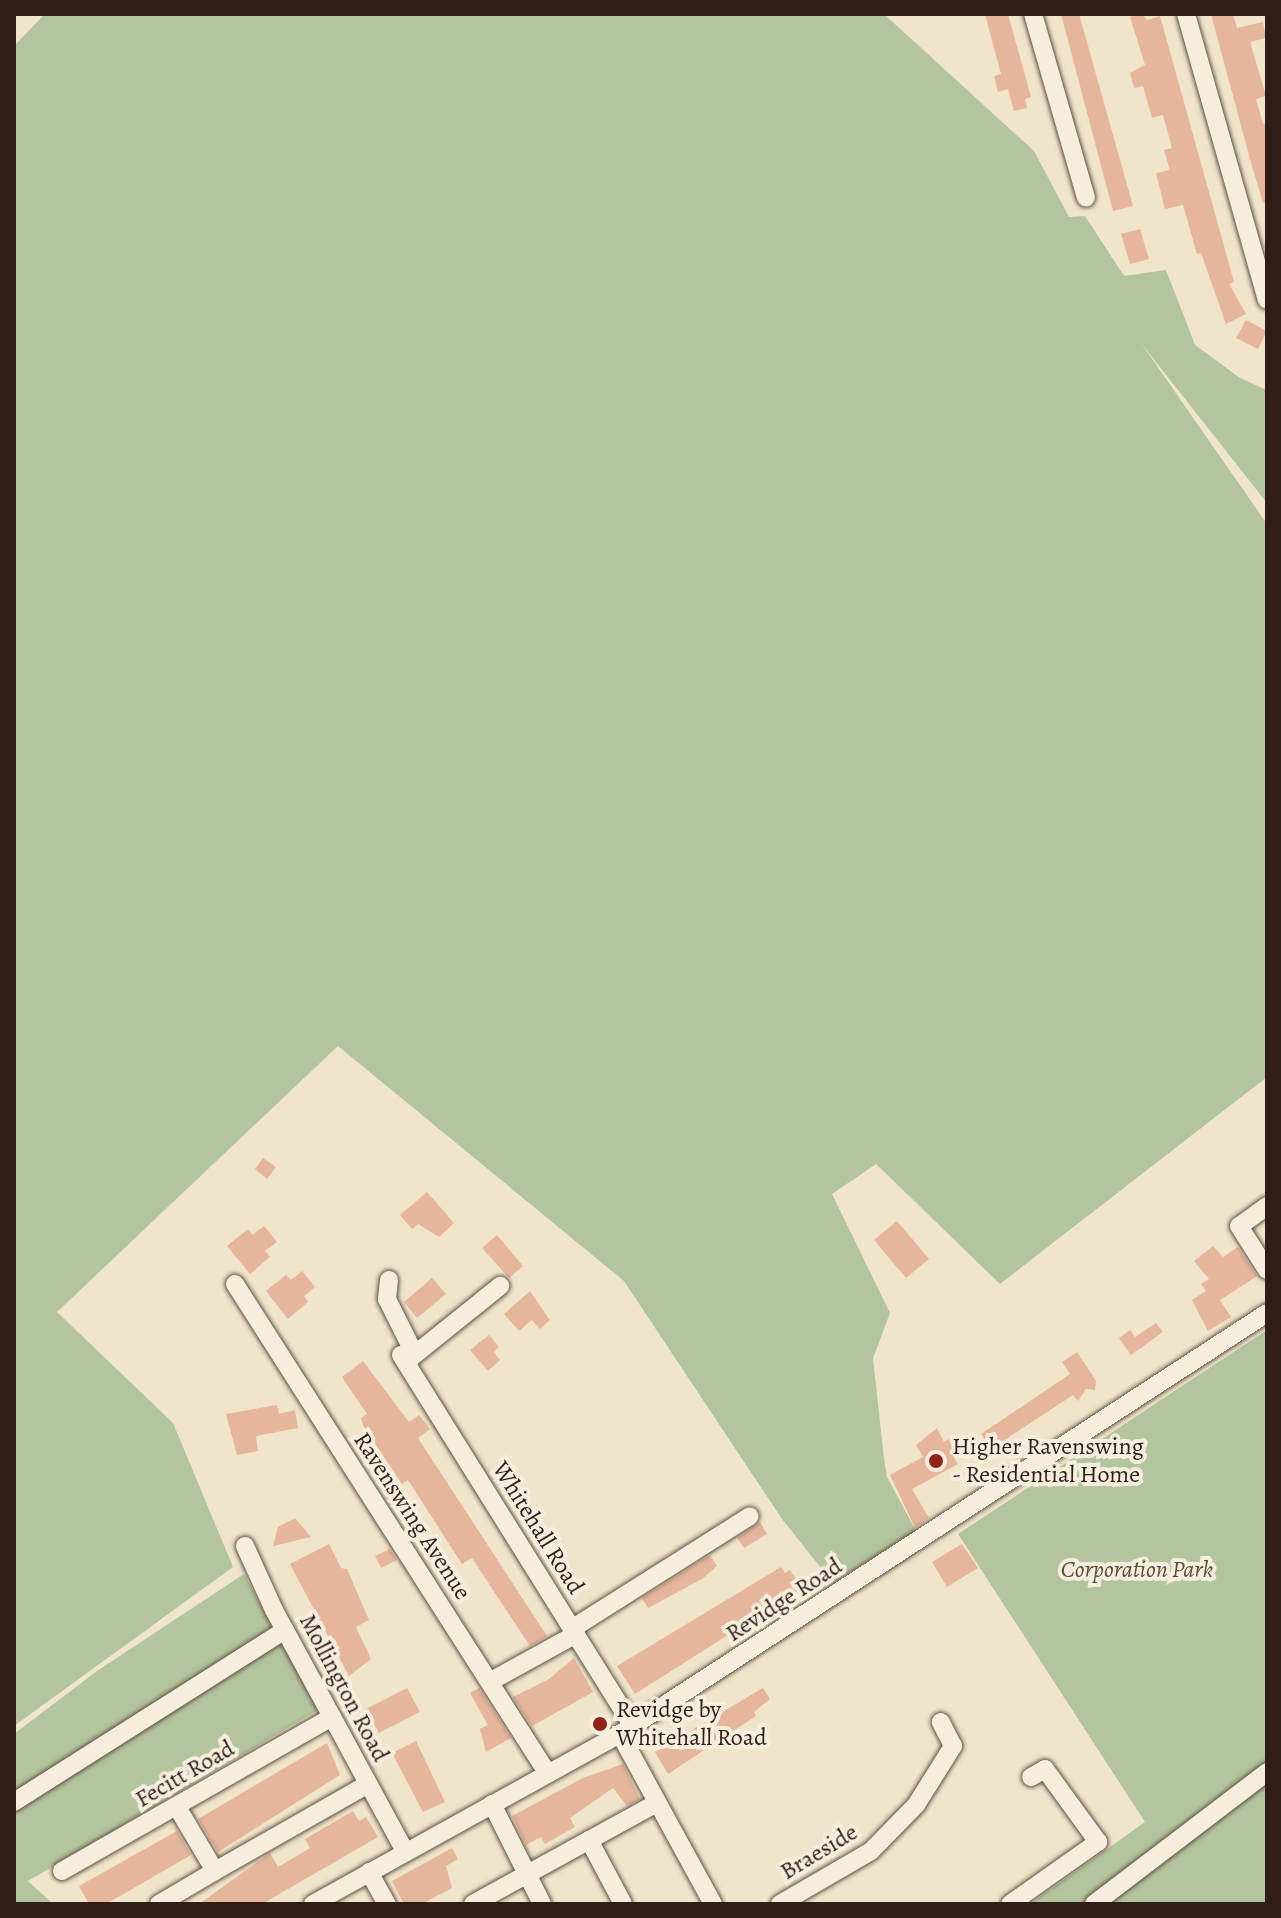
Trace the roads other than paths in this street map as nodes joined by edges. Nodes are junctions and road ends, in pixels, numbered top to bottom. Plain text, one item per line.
1 (1033, 14) edge
2 (1186, 14) edge
3 (1086, 198) dead end
4 (1266, 299) edge
5 (1267, 1206) edge
6 (1267, 1270) edge
7 (389, 1280) dead end
8 (235, 1284) dead end
9 (500, 1286) dead end
10 (1267, 1313) edge
11 (407, 1359) junction
12 (750, 1516) dead end
13 (245, 1546) dead end
14 (285, 1630) junction
15 (574, 1631) junction
16 (491, 1681) junction
17 (332, 1717) junction
18 (941, 1722) dead end
19 (627, 1730) junction
20 (1267, 1772) edge
21 (548, 1774) junction
22 (1031, 1777) dead end
23 (368, 1784) junction
24 (14, 1802) edge
25 (657, 1803) junction
26 (492, 1804) junction
27 (177, 1807) junction
28 (589, 1840) junction
29 (405, 1851) junction
30 (62, 1871) dead end
31 (215, 1871) junction
32 (369, 1872) junction
33 (525, 1874) junction
34 (159, 1904) edge
35 (313, 1904) edge
36 (387, 1904) edge
37 (473, 1904) edge
38 (542, 1904) edge
39 (623, 1904) edge
40 (713, 1904) edge
41 (780, 1904) edge
42 (1010, 1904) edge
43 (1094, 1904) edge

1 - 3 street
2 - 4 street
5 - 6 street
7 - 11 street, Whitehall Road
8 - 16 street, Ravenswing Avenue
9 - 11 street
10 - 19 street, Revidge Road
11 - 15 street, Whitehall Road
12 - 15 street
13 - 14 street, Mollington Road
14 - 17 street, Mollington Road
14 - 24 street
15 - 16 street
15 - 19 street, Whitehall Road
16 - 21 street, Ravenswing Avenue
17 - 23 street, Mollington Road
17 - 27 street, Fecitt Road
18 - 41 street, Braeside
19 - 21 street, Revidge Road
19 - 25 street, Whitehall Road
20 - 43 street
21 - 26 street, Revidge Road
22 - 42 street
23 - 29 street, Mollington Road
23 - 31 street
25 - 28 street
25 - 40 street, Whitehall Road
26 - 29 street, Revidge Road
26 - 33 street
27 - 30 street, Fecitt Road
27 - 31 street
28 - 33 street
28 - 39 street
29 - 32 street, Revidge Road
31 - 34 street
32 - 35 street, Revidge Road
32 - 36 street
33 - 37 street
33 - 38 street

